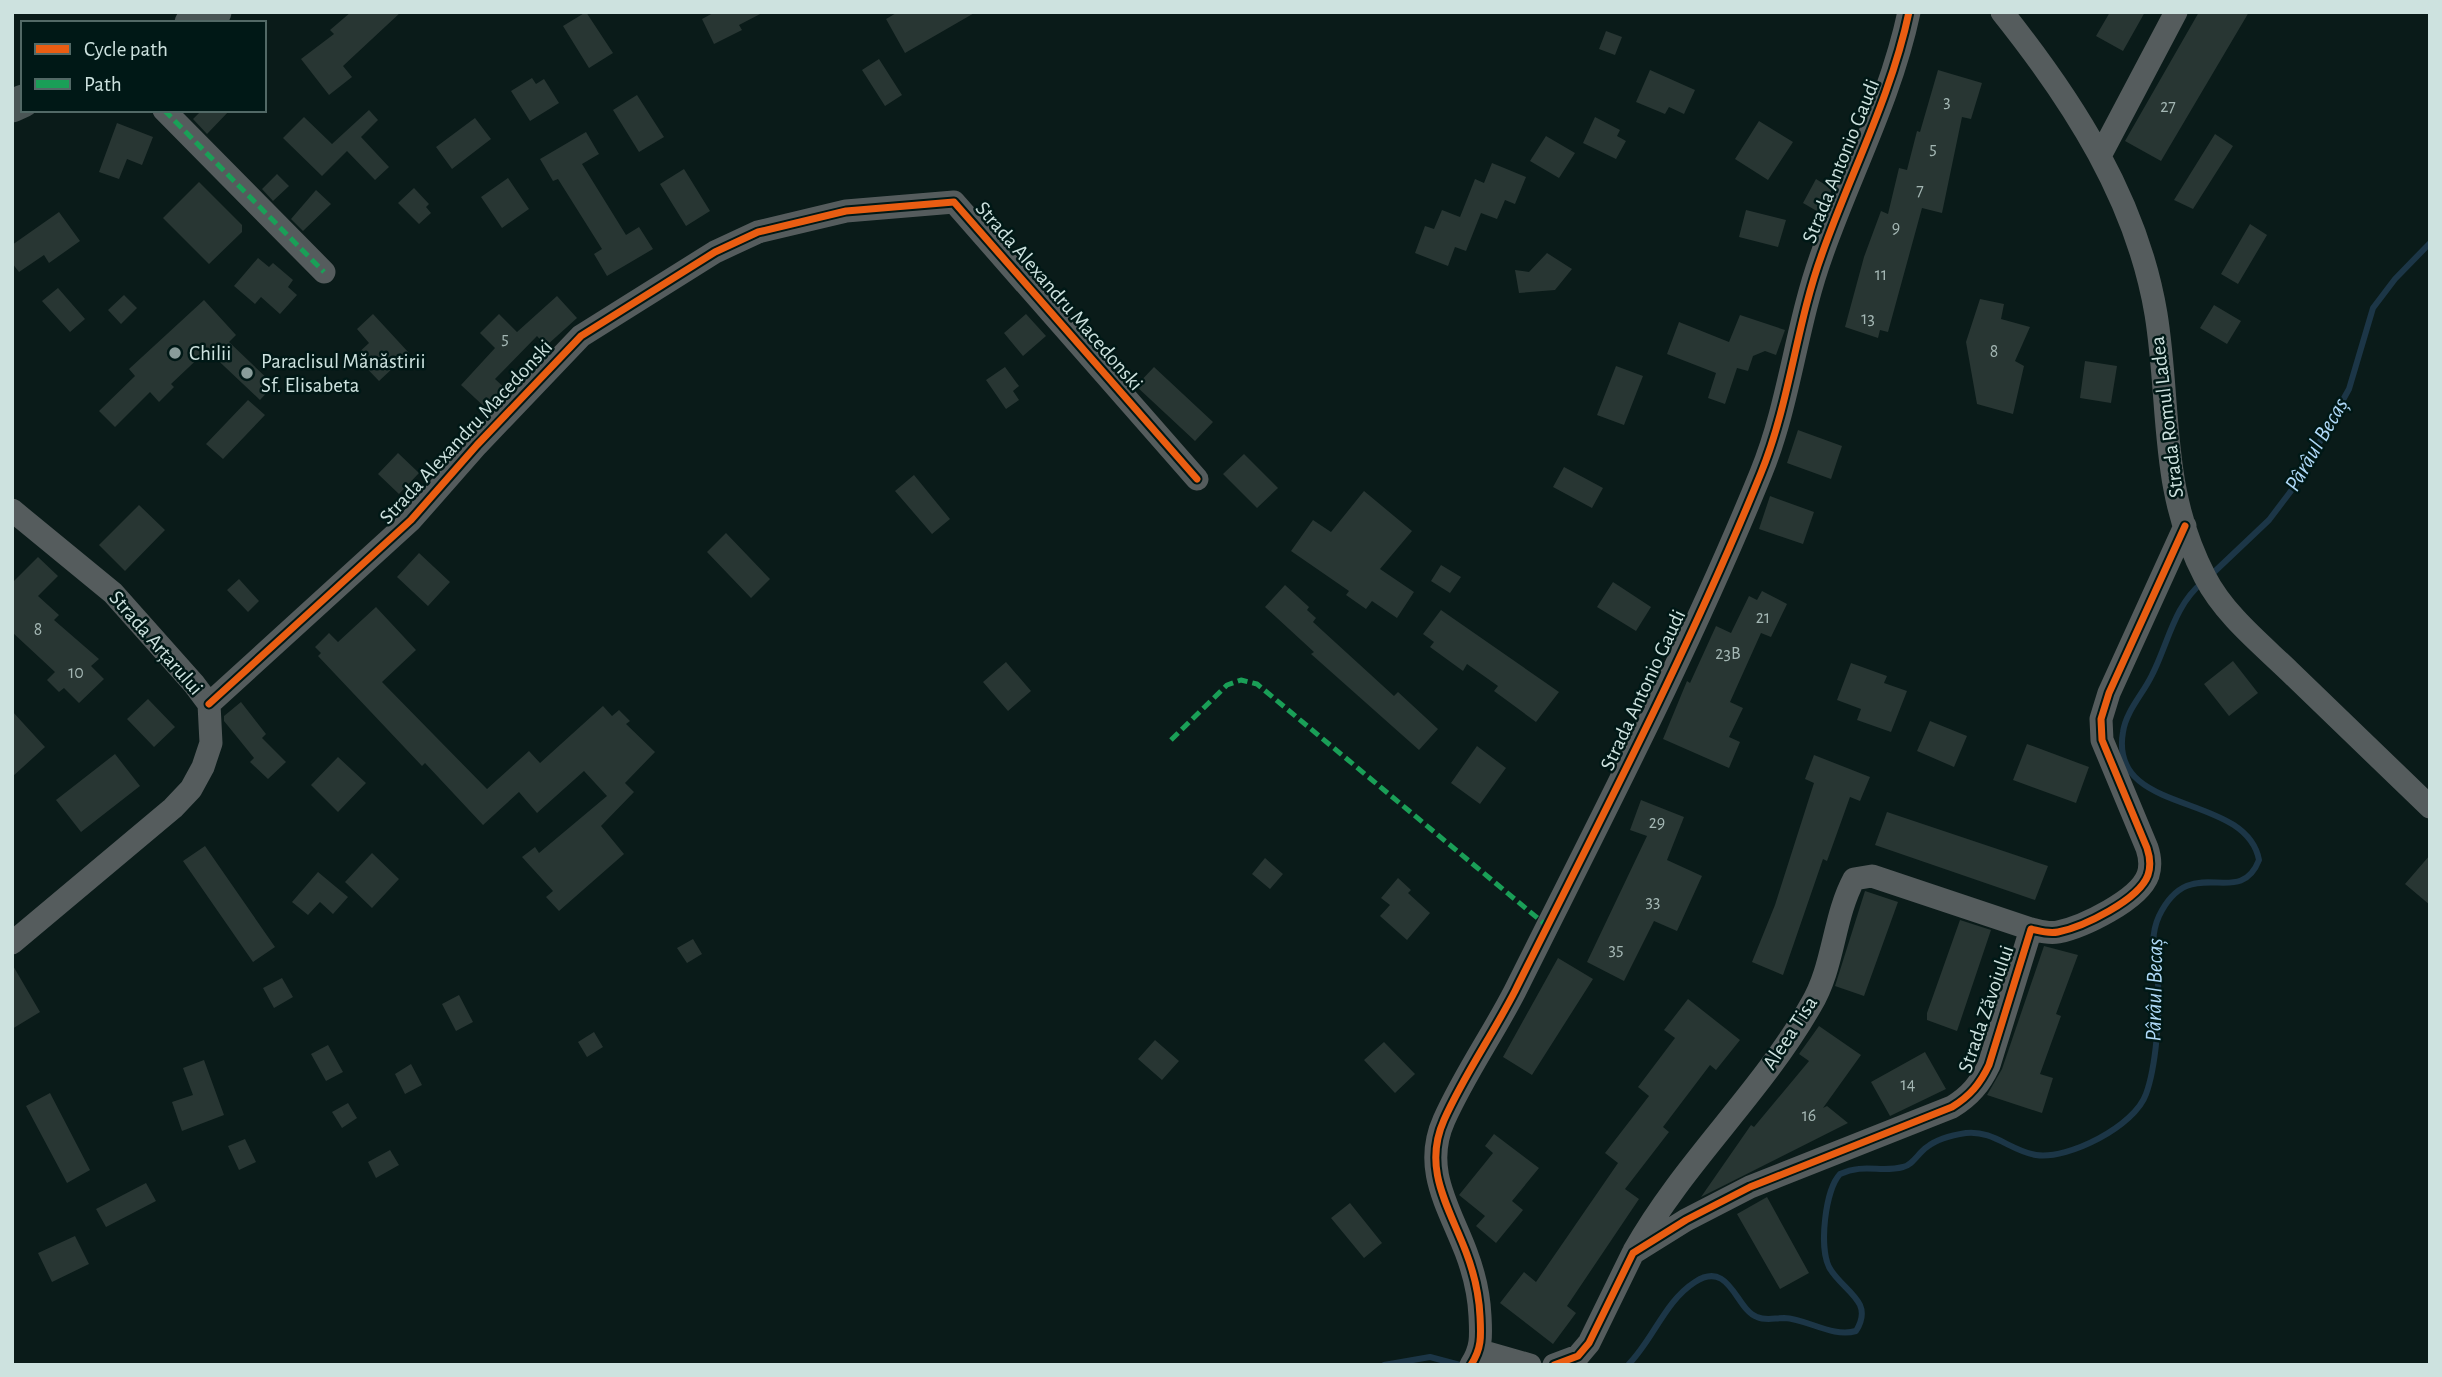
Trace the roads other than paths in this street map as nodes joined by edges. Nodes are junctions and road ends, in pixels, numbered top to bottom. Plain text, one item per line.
1 (215, 12) edge
2 (1909, 12) edge
3 (2001, 12) edge
4 (2176, 12) edge
5 (195, 21) edge
6 (166, 112) edge
7 (2100, 156) junction
8 (324, 272) dead end
9 (1197, 479) dead end
10 (12, 510) edge
11 (2185, 526) junction
12 (209, 705) junction
13 (2430, 807) edge
14 (2031, 929) junction
15 (12, 943) edge
16 (1633, 1253) junction
17 (1476, 1359) edge
18 (1530, 1365) edge
19 (1554, 1365) edge

1 - 5 street
2 - 17 street, Strada Antonio Gaudi
3 - 7 street, Strada Romul Ladea
4 - 7 street
6 - 8 street
7 - 11 street, Strada Romul Ladea
9 - 12 street, Strada Alexandru Macedonski
10 - 12 street, Strada Arțarului
11 - 13 street, Strada Romul Ladea
11 - 14 street, Strada Zăvoiului
12 - 15 street, Strada Arțarului
14 - 16 street, Strada Zăvoiului
14 - 16 street, Aleea Tisa
16 - 19 street
17 - 18 street

